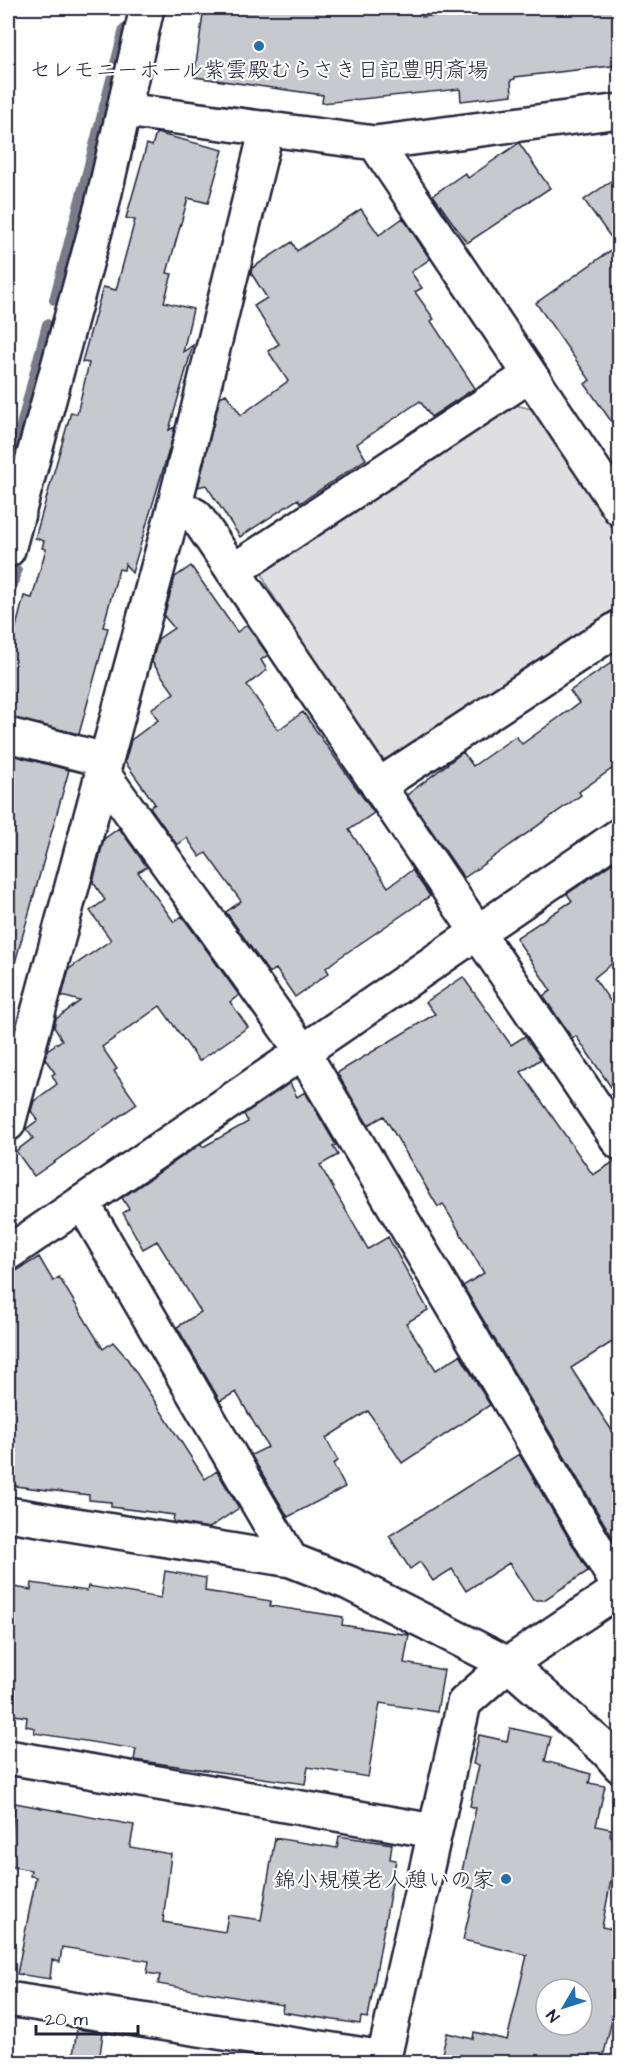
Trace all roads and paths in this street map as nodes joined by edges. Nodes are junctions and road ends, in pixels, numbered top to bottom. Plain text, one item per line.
1 (147, 8) edge
2 (124, 110) junction
3 (620, 111) edge
4 (267, 128) junction
5 (375, 143) junction
6 (530, 375) junction
7 (175, 504) junction
8 (620, 508) edge
9 (8, 550) edge
10 (233, 571) junction
11 (620, 627) edge
12 (8, 735) edge
13 (103, 766) junction
14 (378, 786) junction
15 (620, 835) edge
16 (477, 933) junction
17 (303, 1052) junction
18 (608, 1100) edge
19 (8, 1124) edge
20 (620, 1143) edge
21 (82, 1202) junction
22 (8, 1253) edge
23 (8, 1514) edge
24 (291, 1560) junction
25 (620, 1588) edge
26 (508, 1664) junction
27 (8, 1756) edge
28 (620, 1766) edge
29 (434, 1831) junction
30 (8, 1999) edge
31 (383, 2060) edge

1 - 2 street
2 - 4 street
2 - 9 street
3 - 5 street
4 - 5 street
4 - 7 street
5 - 6 street
6 - 8 street
6 - 10 street
7 - 10 street
7 - 13 street
10 - 14 street
11 - 14 street
12 - 13 street
13 - 17 street
13 - 19 street
14 - 16 street
15 - 16 street
16 - 17 street
16 - 18 street
17 - 21 street
17 - 25 street
18 - 20 street
21 - 22 street
21 - 24 street
23 - 24 street
24 - 26 street
25 - 26 street
26 - 28 street
26 - 29 street
27 - 29 street
29 - 31 street
30 - 31 street

